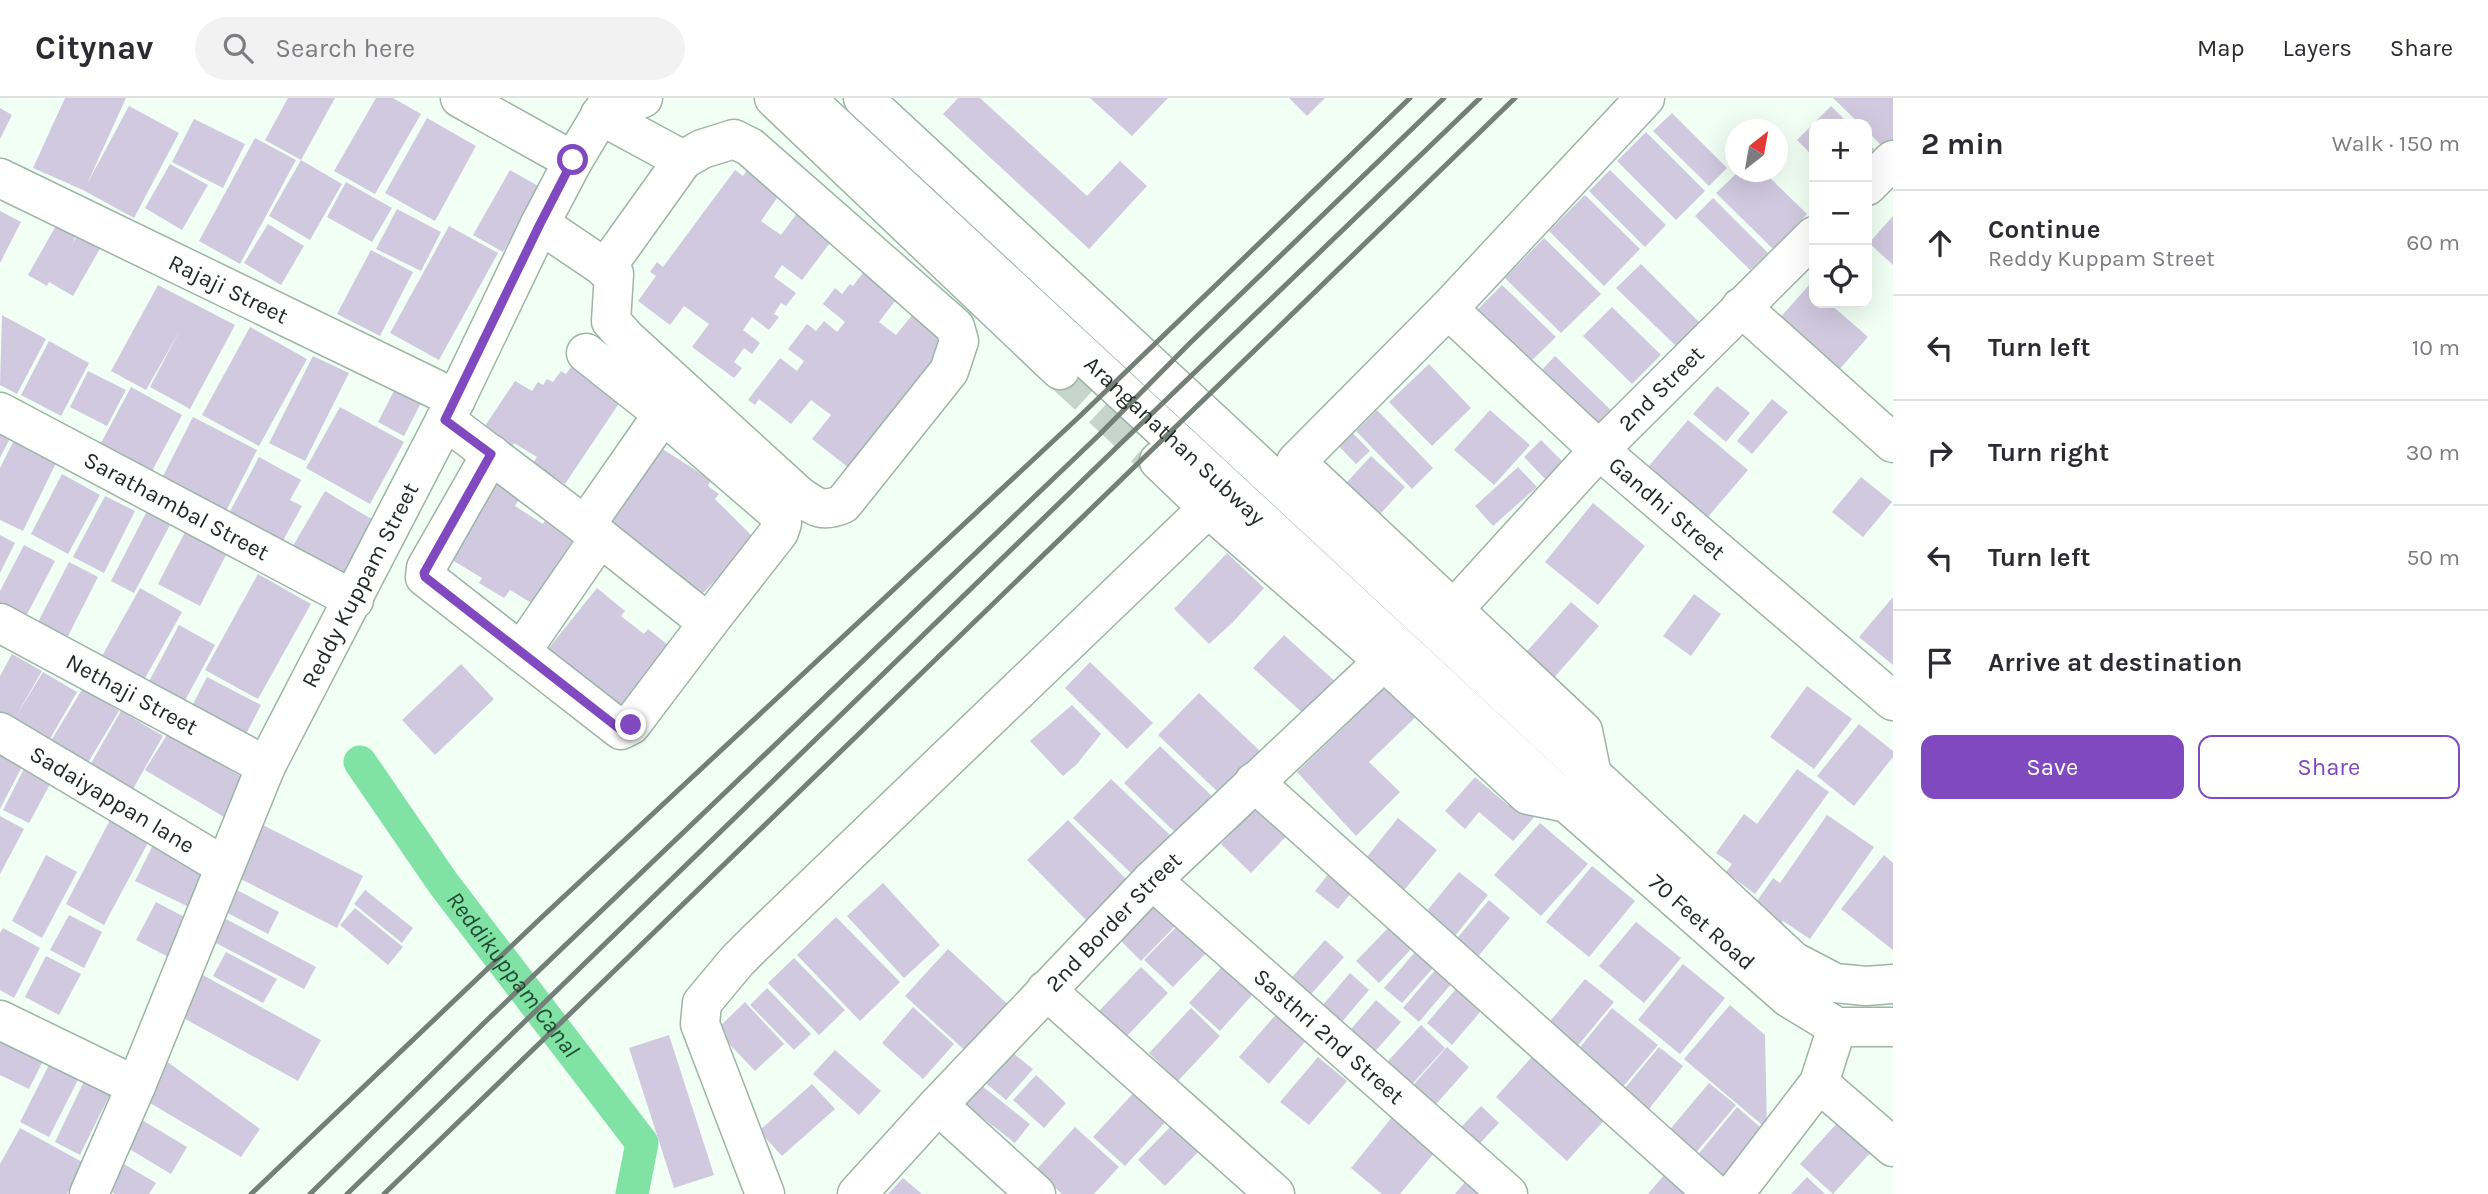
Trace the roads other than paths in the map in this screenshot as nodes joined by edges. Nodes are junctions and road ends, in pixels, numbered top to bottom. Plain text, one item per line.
1 (460, 98) edge
2 (643, 98) edge
3 (774, 98) edge
4 (863, 98) edge
5 (1645, 98) edge
6 (811, 104) edge
7 (606, 106) edge
8 (573, 160) junction
9 (683, 160) junction
10 (1893, 160) edge
11 (0, 178) edge
12 (1871, 182) edge
13 (540, 224) junction
14 (1809, 241) edge
15 (605, 269) junction
16 (1741, 307) junction
17 (1448, 309) junction
18 (586, 353) dead end
19 (1060, 370) tunnel mouth
20 (451, 410) junction
21 (0, 412) edge
22 (663, 414) junction
23 (1893, 443) edge
24 (1599, 450) junction
25 (491, 454) junction
26 (1159, 461) tunnel mouth
27 (1209, 508) junction
28 (593, 532) junction
29 (354, 600) junction
30 (1454, 608) junction
31 (0, 623) edge
32 (708, 623) junction
33 (521, 652) junction
34 (1384, 661) junction
35 (1893, 701) edge
36 (0, 732) edge
37 (265, 766) junction
38 (1531, 770) joint
39 (1592, 775) junction
40 (1254, 782) junction
41 (1567, 803) junction
42 (225, 866) junction
43 (1152, 880) junction
44 (1893, 984) edge
45 (1046, 989) junction
46 (0, 1020) edge
47 (1837, 1027) junction
48 (1893, 1027) edge
49 (1819, 1083) junction
50 (136, 1087) junction
51 (938, 1105) junction
52 (1893, 1147) edge
53 (89, 1194) edge
54 (765, 1194) edge
55 (858, 1194) edge
56 (1036, 1194) edge
57 (1275, 1194) edge
58 (1507, 1194) edge
59 (1714, 1194) edge
60 (1734, 1194) edge

1 - 8 street
2 - 7 street
3 - 19 street
4 - 39 street
5 - 17 street
6 - 38 street, Aranganathan Subway
7 - 8 street, Reddy Kuppam Street
7 - 9 street
8 - 13 street, Reddy Kuppam Street
9 - 15 street
9 - 15 street
10 - 12 street
11 - 20 street, Rajaji Street
13 - 15 street
13 - 20 street, Reddy Kuppam Street
14 - 16 street, 2nd Street
16 - 23 street
16 - 24 street, 2nd Street
17 - 24 street, Gandhi Street
17 - 30 street
18 - 22 street
20 - 25 street, Rajaji Street
20 - 29 street, Reddy Kuppam Street
21 - 29 street, Sarathambal Street
22 - 28 street
22 - 32 street
24 - 30 street, 2nd Street
24 - 35 street, Gandhi Street
25 - 28 street, Rajaji Street
25 - 33 street
26 - 27 street
27 - 34 street
27 - 54 street
28 - 32 street, Rajaji Street
28 - 33 street
29 - 37 street, Reddy Kuppam Street
30 - 39 street
31 - 37 street, Nethaji Street
32 - 33 street
34 - 40 street, 2nd Border Street
34 - 41 street
36 - 42 street, Sadaiyappan lane
37 - 42 street, Reddy Kuppam Street
38 - 41 street, 70 Feet Road
39 - 41 street
39 - 44 street
40 - 43 street, 2nd Border Street
40 - 59 street
41 - 47 street, 70 Feet Road
42 - 50 street, Reddy Kuppam Street
43 - 45 street, 2nd Border Street
43 - 58 street, Sasthri 2nd Street
45 - 51 street, 2nd Border Street
45 - 57 street
46 - 50 street
47 - 48 street
47 - 49 street
49 - 52 street
49 - 60 street
50 - 53 street, Reddy Kuppam Street
51 - 55 street, 2nd Border Street
51 - 56 street

